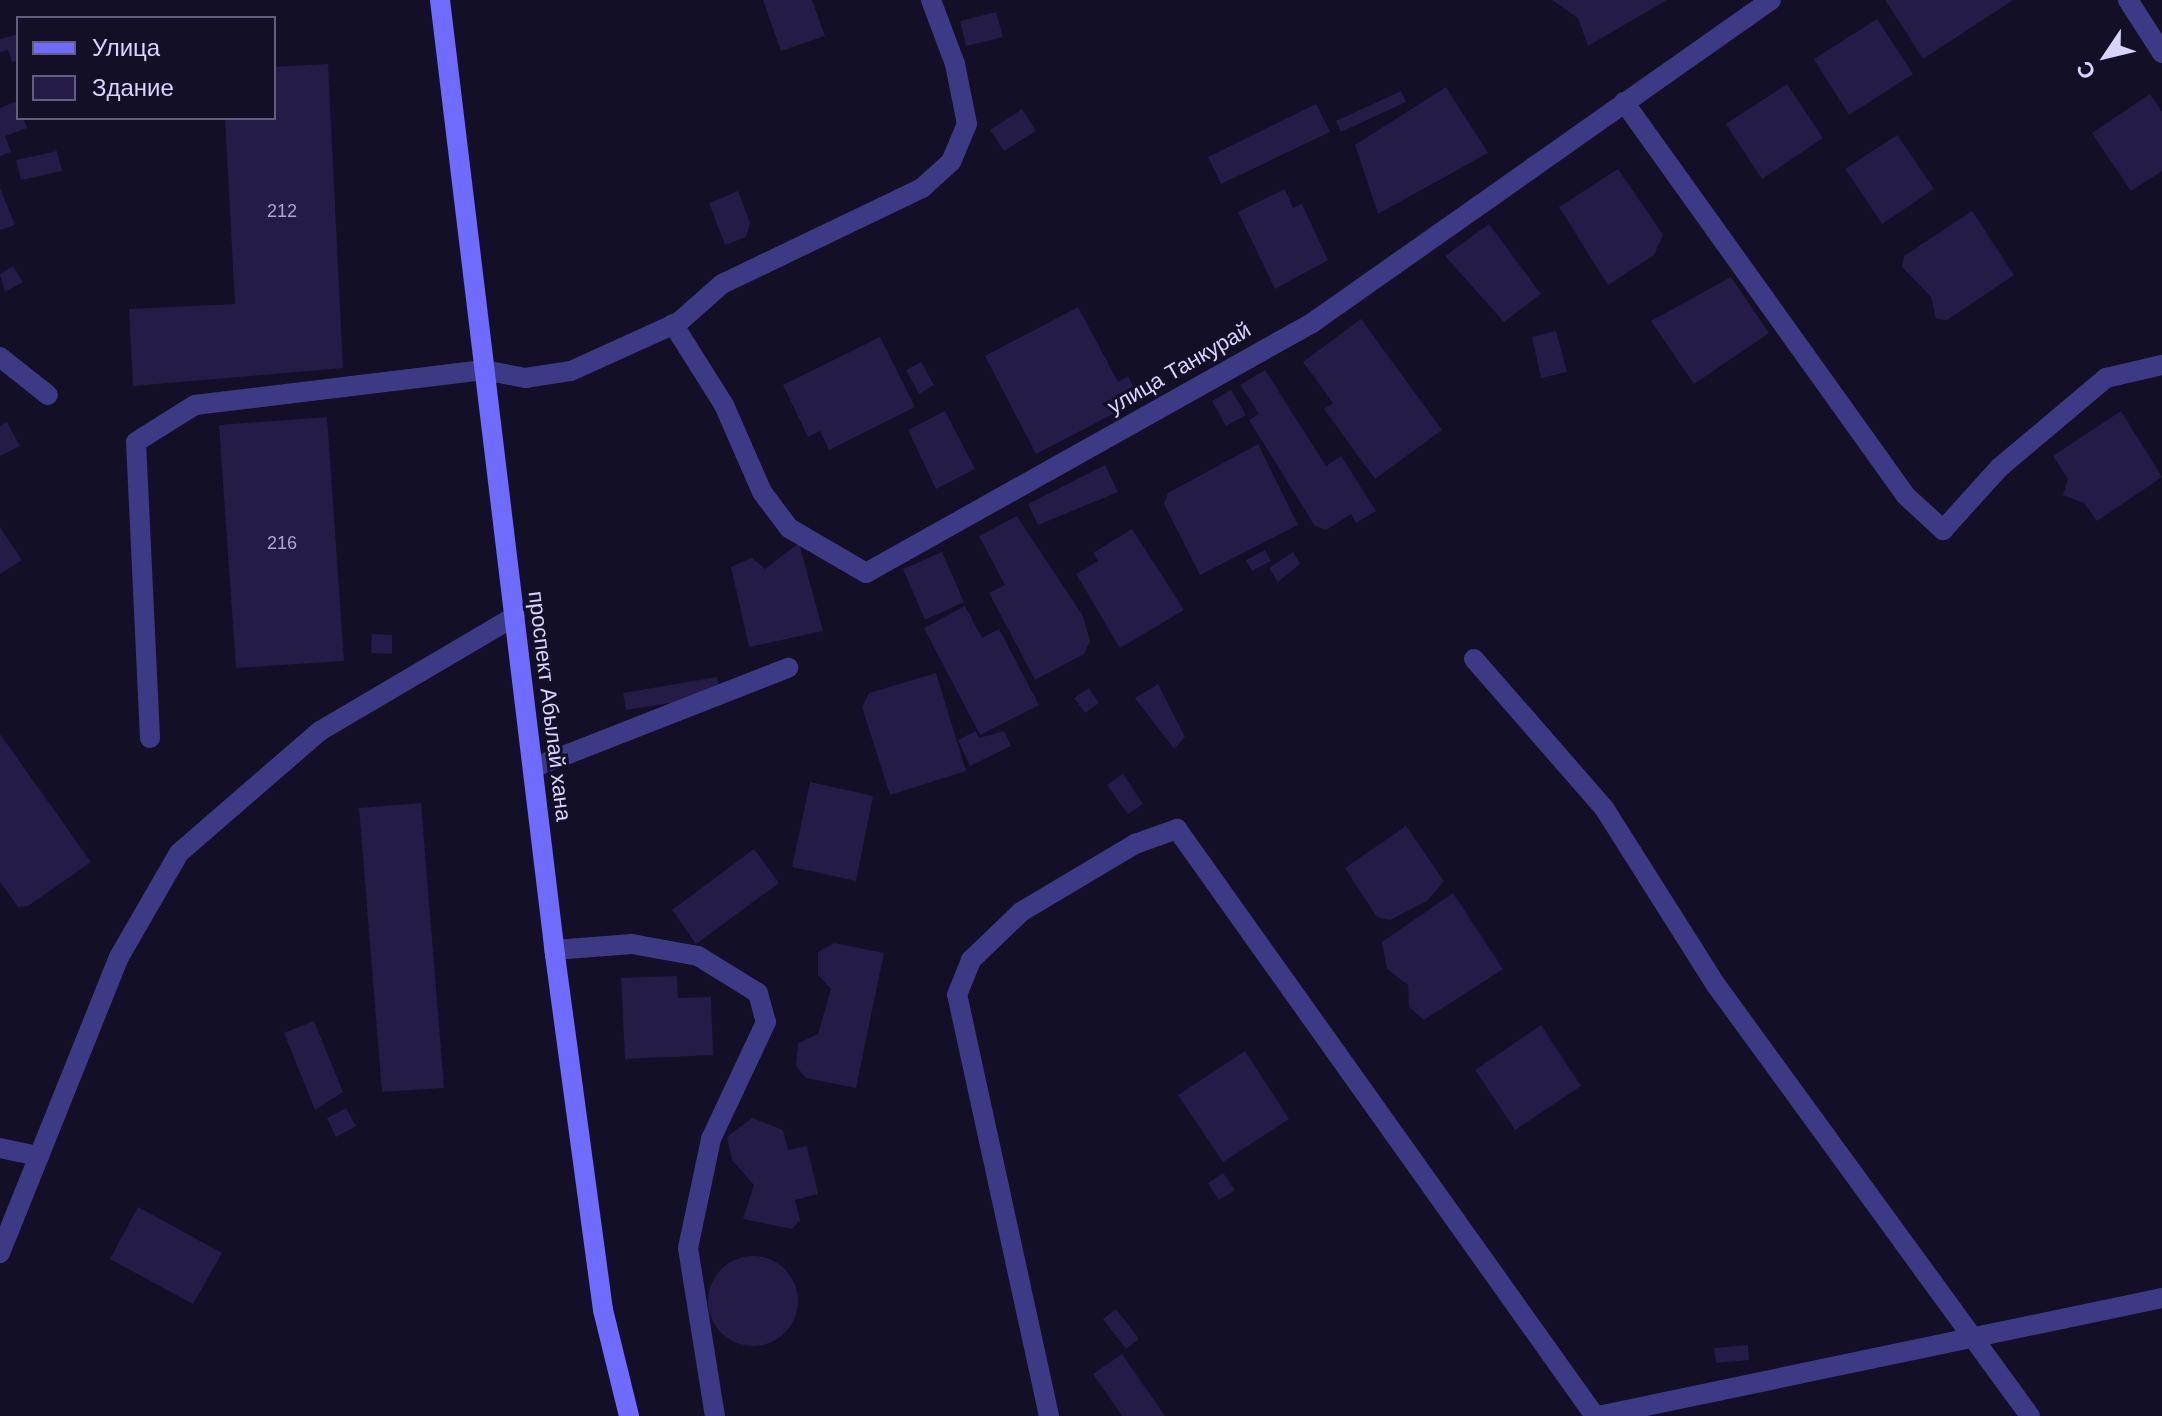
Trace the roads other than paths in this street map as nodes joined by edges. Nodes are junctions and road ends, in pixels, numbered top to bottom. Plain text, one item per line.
1 (440, 0) edge
2 (931, 0) edge
3 (1771, 0) edge
4 (2128, 0) edge
5 (2162, 53) edge
6 (1624, 102) junction
7 (673, 324) junction
8 (0, 357) edge
9 (2162, 365) edge
10 (484, 370) junction
11 (48, 395) dead end
12 (515, 616) junction
13 (1474, 659) dead end
14 (788, 668) dead end
15 (150, 738) dead end
16 (535, 767) junction
17 (554, 950) junction
18 (0, 1148) edge
19 (39, 1156) junction
20 (0, 1253) edge
21 (2162, 1298) edge
22 (1976, 1338) junction
23 (629, 1416) edge
24 (715, 1416) edge
25 (1049, 1416) edge
26 (1596, 1416) edge
27 (2030, 1416) edge

1 - 10 main road, проспект Абылай хана
2 - 7 street
3 - 6 street, улица Танкурай
4 - 5 street
6 - 7 street, улица Танкурай
6 - 9 street
7 - 10 street
8 - 11 street
10 - 12 main road, проспект Абылай хана
10 - 15 street
12 - 16 main road, проспект Абылай хана
12 - 19 street
13 - 22 street
14 - 16 street
16 - 17 main road, проспект Абылай хана
17 - 23 main road, проспект Абылай хана
17 - 24 street
18 - 19 street
19 - 20 street
21 - 22 street
22 - 26 street
22 - 27 street
25 - 26 street

